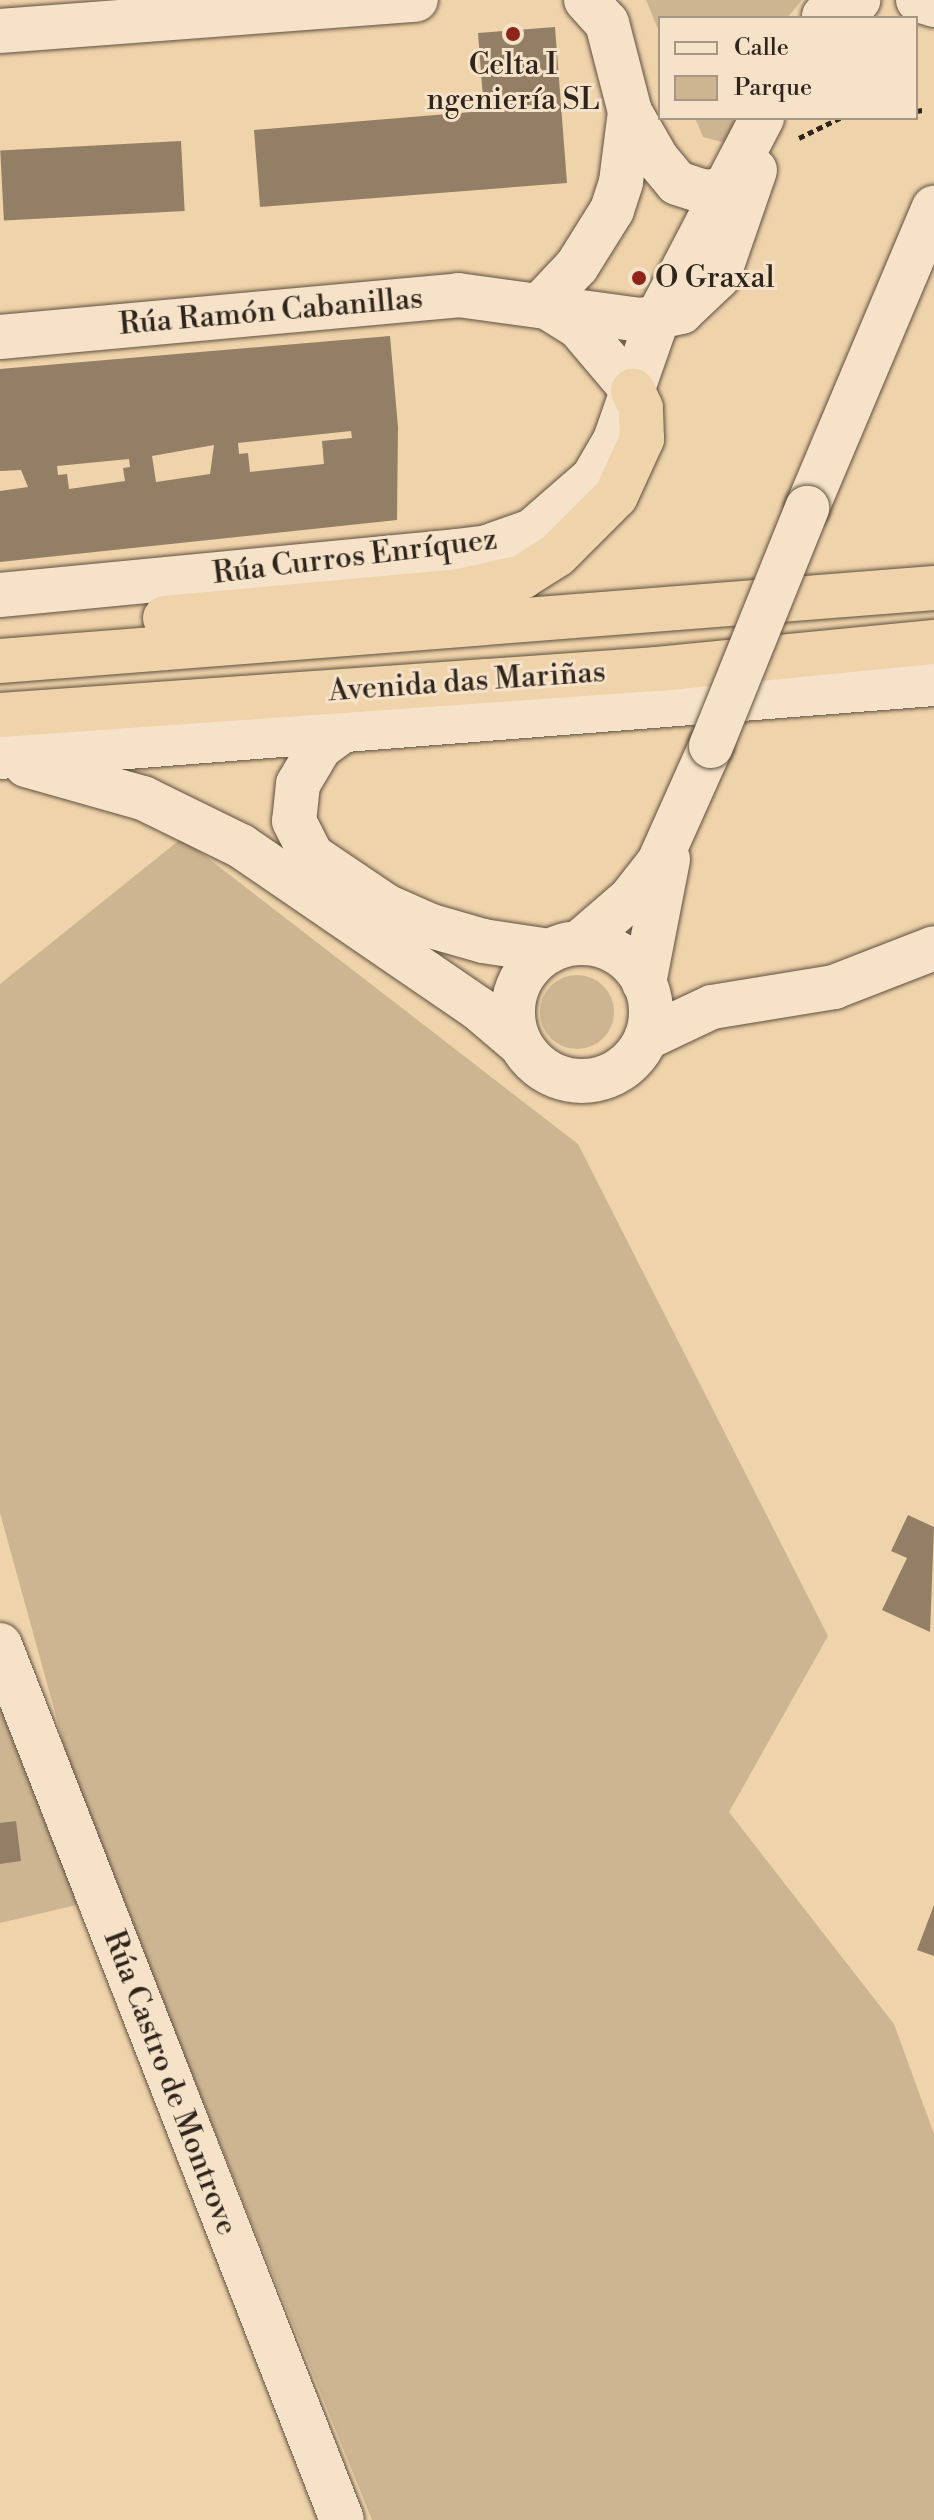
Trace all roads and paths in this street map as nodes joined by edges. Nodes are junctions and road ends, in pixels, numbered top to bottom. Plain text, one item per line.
1 (416, 0) edge
2 (586, 0) edge
3 (918, 0) edge
4 (934, 5) edge
5 (0, 31) edge
6 (630, 112) junction
7 (824, 120) edge
8 (774, 126) edge
9 (722, 190) junction
10 (932, 207) edge
11 (542, 303) junction
12 (658, 317) junction
13 (0, 337) edge
14 (633, 391) junction
15 (934, 588) edge
16 (0, 595) edge
17 (934, 642) edge
18 (0, 643) edge
19 (0, 661) edge
20 (934, 684) edge
21 (0, 715) edge
22 (349, 726) junction
23 (0, 757) edge
24 (0, 765) edge
25 (675, 829) junction
26 (564, 947) junction
27 (934, 948) edge
28 (641, 974) junction
29 (748, 1001) junction
30 (646, 1038) junction
31 (519, 1043) junction
32 (0, 1645) edge
33 (342, 2520) edge

1 - 5 street
2 - 6 street
3 - 4 street
6 - 9 street
6 - 11 street
7 - 8 path
8 - 9 street, Rúa Curros Enríquez
8 - 12 street
9 - 12 street, Rúa Curros Enríquez
10 - 25 street, bridge
11 - 12 street
11 - 13 street, Rúa Ramón Cabanillas
11 - 14 street, Rúa Ramón Cabanillas
12 - 14 street, Rúa Curros Enríquez
14 - 16 street, Rúa Curros Enríquez
14 - 18 highway
15 - 19 highway, Avenida das Mariñas
17 - 21 highway, Avenida das Mariñas
20 - 22 street
22 - 23 street
22 - 26 street
24 - 31 street
25 - 26 street
25 - 28 street
26 - 28 street
26 - 31 street
27 - 29 street
28 - 29 street
28 - 30 street
29 - 30 street
30 - 31 street
32 - 33 street, Rúa Castro de Montrove

